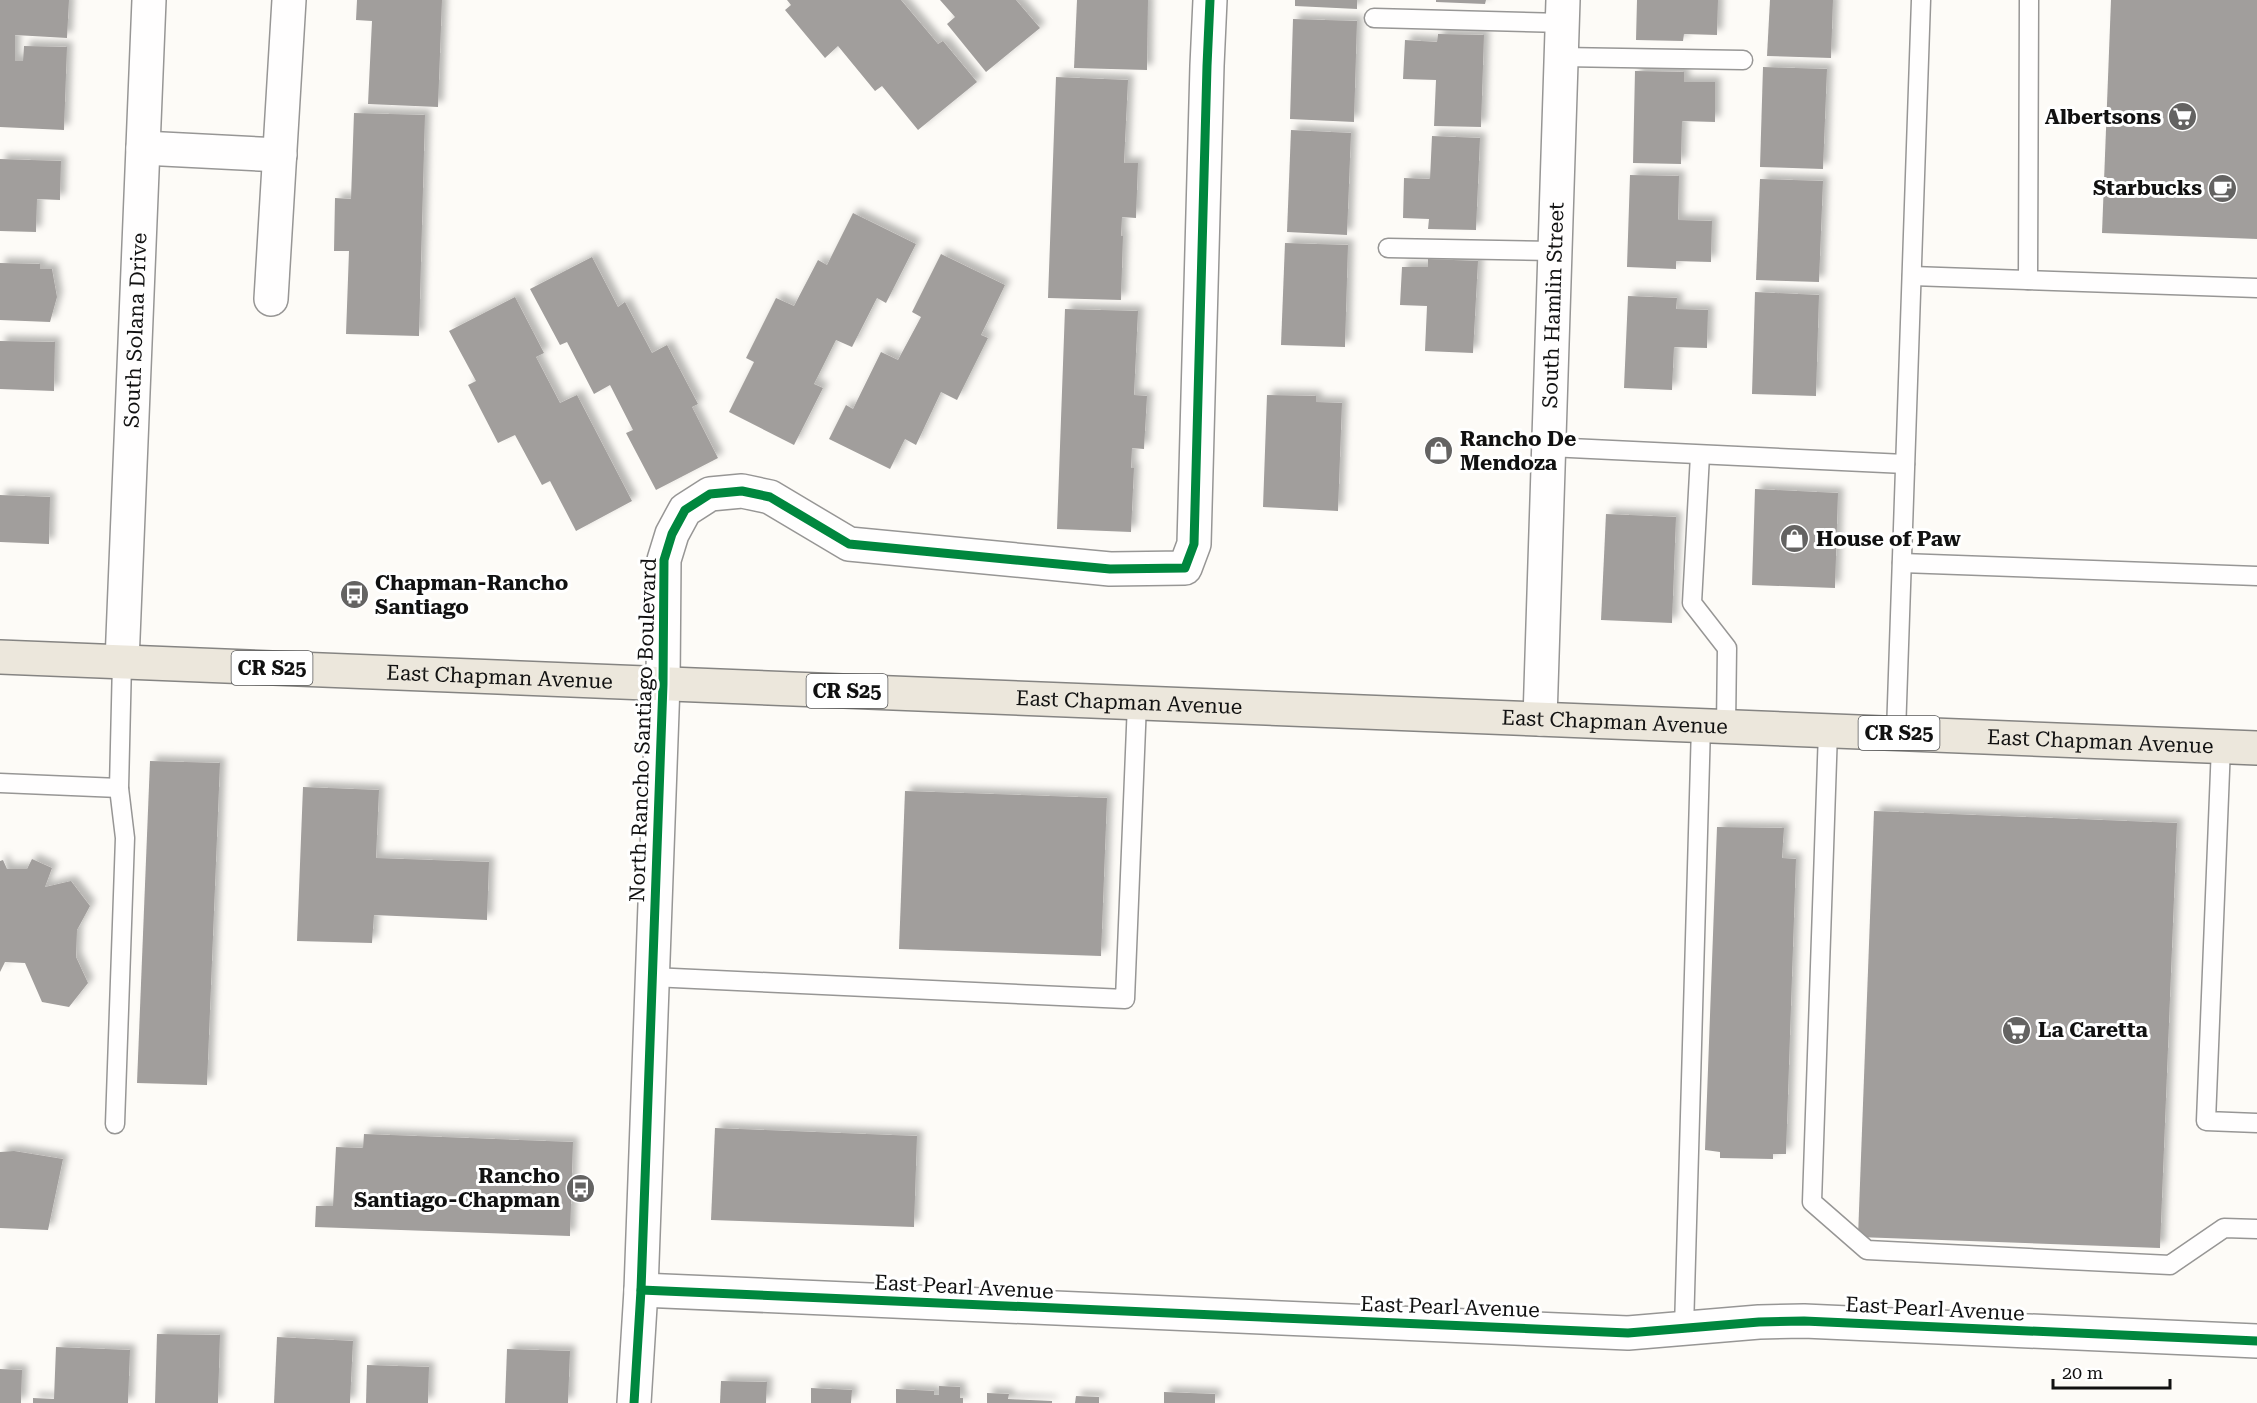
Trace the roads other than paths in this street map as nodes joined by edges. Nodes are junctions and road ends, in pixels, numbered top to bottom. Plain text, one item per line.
1 (149, 0) edge
2 (289, 0) edge
3 (1210, 0) edge
4 (1921, 0) edge
5 (2029, 0) edge
6 (1563, 12) edge
7 (1374, 18) dead end
8 (1562, 57) junction
9 (1743, 60) dead end
10 (143, 148) junction
11 (280, 155) junction
12 (1388, 248) dead end
13 (1555, 251) junction
14 (1912, 276) junction
15 (2028, 280) junction
16 (2257, 288) edge
17 (272, 299) dead end
18 (1549, 447) junction
19 (1700, 455) junction
20 (1905, 464) junction
21 (1902, 563) junction
22 (2257, 576) edge
23 (0, 657) edge
24 (122, 662) junction
25 (663, 684) junction
26 (1137, 703) junction
27 (1540, 719) junction
28 (1713, 726) junction
29 (1828, 731) junction
30 (1896, 733) junction
31 (2221, 746) junction
32 (2257, 748) edge
33 (0, 783) edge
34 (118, 788) junction
35 (652, 977) junction
36 (2257, 1123) edge
37 (115, 1124) dead end
38 (2257, 1229) edge
39 (641, 1290) junction
40 (1684, 1329) junction
41 (2257, 1341) edge
42 (634, 1403) edge

1 - 10 street, South Solana Drive
2 - 11 street
3 - 25 street, North Rancho Santiago Boulevard
4 - 14 lane
5 - 15 lane
6 - 7 lane
6 - 8 street, South Hamlin Street
8 - 9 lane
8 - 13 street, South Hamlin Street
10 - 11 street
10 - 24 street, South Solana Drive
11 - 17 street
12 - 13 lane
13 - 18 street, South Hamlin Street
14 - 15 lane
14 - 20 lane
15 - 16 lane
18 - 19 lane
18 - 27 street, South Hamlin Street
19 - 20 lane
19 - 28 lane
20 - 21 lane
21 - 22 lane
21 - 30 lane
23 - 24 main road, East Chapman Avenue / CR S25
24 - 25 main road, East Chapman Avenue / CR S25
24 - 34 lane
25 - 26 main road, East Chapman Avenue / CR S25
25 - 35 street, North Rancho Santiago Boulevard
26 - 27 main road, East Chapman Avenue / CR S25
26 - 35 lane
27 - 28 main road, East Chapman Avenue / CR S25
28 - 29 main road, East Chapman Avenue / CR S25
28 - 40 lane
29 - 30 main road, East Chapman Avenue / CR S25
29 - 38 lane
30 - 31 main road, East Chapman Avenue / CR S25
31 - 32 main road, East Chapman Avenue / CR S25
31 - 36 lane
33 - 34 lane
34 - 37 lane
35 - 39 street, North Rancho Santiago Boulevard
39 - 40 street, East Pearl Avenue
39 - 42 street, North Rancho Santiago Boulevard
40 - 41 street, East Pearl Avenue

